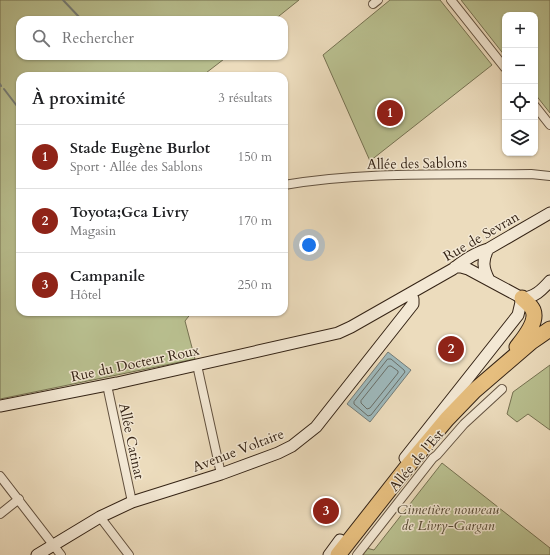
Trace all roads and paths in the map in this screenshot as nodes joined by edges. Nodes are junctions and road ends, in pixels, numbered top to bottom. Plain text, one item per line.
1 (451, 0) edge
2 (502, 64) edge
3 (538, 110) edge
4 (550, 125) edge
5 (550, 176) edge
6 (288, 184) edge
7 (550, 213) edge
8 (488, 249) junction
9 (455, 268) junction
10 (489, 280) junction
11 (550, 281) edge
12 (409, 294) junction
13 (522, 298) junction
14 (550, 329) edge
15 (550, 339) edge
16 (197, 365) junction
17 (496, 372) junction
18 (107, 385) junction
19 (502, 389) dead end
20 (21, 402) junction
21 (0, 406) edge
22 (0, 411) edge
23 (220, 474) junction
24 (0, 476) edge
25 (19, 499) junction
26 (132, 502) junction
27 (0, 514) edge
28 (100, 517) junction
29 (53, 545) junction
30 (37, 555) edge
31 (61, 555) edge
32 (129, 555) edge
33 (329, 555) edge
34 (338, 555) edge
35 (347, 555) edge
36 (357, 555) edge

1 - 2 street
3 - 4 street
5 - 6 street, Allée des Sablons
7 - 8 street, Rue de Sevran
8 - 9 street, Rue de Sevran
8 - 10 street
9 - 10 street
9 - 12 street, Rue de Sevran
10 - 13 street
11 - 13 street
12 - 16 street, Rue du Docteur Roux
12 - 23 street, Avenue Voltaire
13 - 17 highway
13 - 33 street
14 - 17 highway
15 - 35 highway
16 - 18 street, Rue du Docteur Roux
16 - 23 street
17 - 34 highway
18 - 20 street, Rue du Docteur Roux
18 - 26 street, Allée Catinat
19 - 36 street, Allée de l'Est
20 - 21 street, Rue du Docteur Roux
20 - 22 street, Rue du Docteur Roux
23 - 26 street, Avenue Voltaire
24 - 25 street
25 - 27 street
25 - 29 street
26 - 28 street, Avenue Voltaire
28 - 29 street, Avenue Voltaire
28 - 32 street
29 - 30 street, Avenue Voltaire
29 - 31 street

